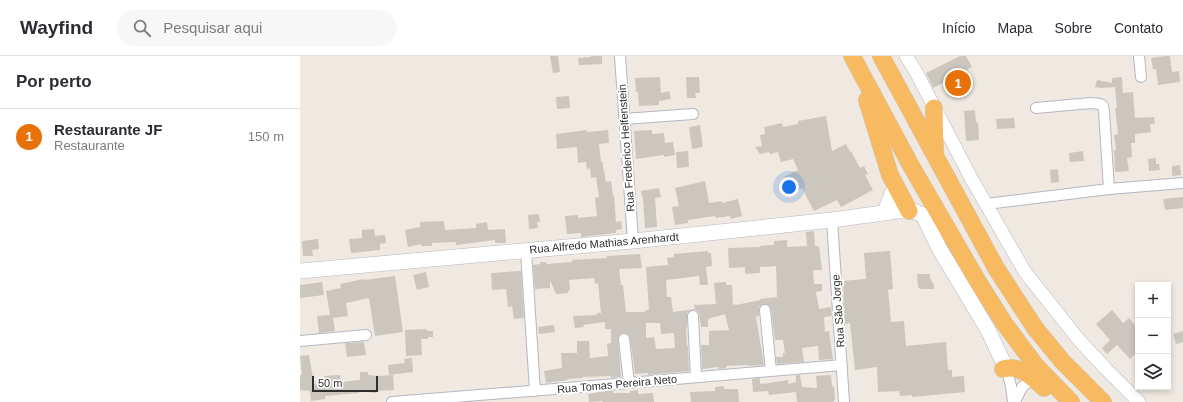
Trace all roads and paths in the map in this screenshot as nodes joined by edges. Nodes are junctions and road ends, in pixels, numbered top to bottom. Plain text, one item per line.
1 (620, 56) edge
2 (881, 56) edge
3 (906, 56) edge
4 (1139, 56) edge
5 (854, 61) edge
6 (1141, 77) dead end
7 (934, 108) junction
8 (1036, 108) dead end
9 (693, 114) dead end
10 (624, 119) junction
11 (935, 158) junction
12 (1183, 184) edge
13 (895, 186) junction
14 (1109, 189) junction
15 (986, 204) junction
16 (908, 211) junction
17 (885, 212) junction
18 (832, 220) junction
19 (633, 241) junction
20 (526, 251) junction
21 (300, 271) edge
22 (765, 310) dead end
23 (693, 316) dead end
24 (366, 335) dead end
25 (624, 339) dead end
26 (300, 341) edge
27 (842, 365) junction
28 (1005, 368) junction
29 (771, 370) junction
30 (696, 377) junction
31 (1034, 378) junction
32 (629, 383) junction
33 (535, 391) junction
34 (519, 397) edge
35 (392, 402) edge
36 (844, 402) edge
37 (1013, 402) edge
38 (1059, 402) edge
39 (1071, 402) edge
40 (1103, 402) edge
41 (1139, 402) edge

1 - 10 street, Rua Frederico Helfenstein
2 - 11 highway
3 - 7 street
4 - 6 street
5 - 13 highway
5 - 39 highway
7 - 11 highway
7 - 15 street
8 - 14 street
9 - 10 street
10 - 19 street, Rua Frederico Helfenstein
11 - 40 highway
12 - 14 street
13 - 16 highway
13 - 17 main road
14 - 15 street
15 - 41 street
16 - 17 main road, Rua Alfredo Mathias Arenhardt
16 - 28 main road
17 - 18 main road, Rua Alfredo Mathias Arenhardt
18 - 19 main road, Rua Alfredo Mathias Arenhardt
18 - 27 street, Rua São Jorge
19 - 20 main road, Rua Alfredo Mathias Arenhardt
20 - 21 main road, Rua Alfredo Mathias Arenhardt
20 - 33 street
22 - 29 street
23 - 30 street
24 - 26 street
25 - 32 street
27 - 29 street, Rua Tomas Pereira Neto
27 - 36 street, Rua São Jorge
28 - 31 highway
28 - 37 street
29 - 30 street, Rua Tomas Pereira Neto
30 - 32 street, Rua Tomas Pereira Neto
31 - 37 street
31 - 38 highway
32 - 33 street, Rua Tomas Pereira Neto
33 - 34 street, Rua Tomas Pereira Neto
34 - 35 street, Rua Tomas Pereira Neto

